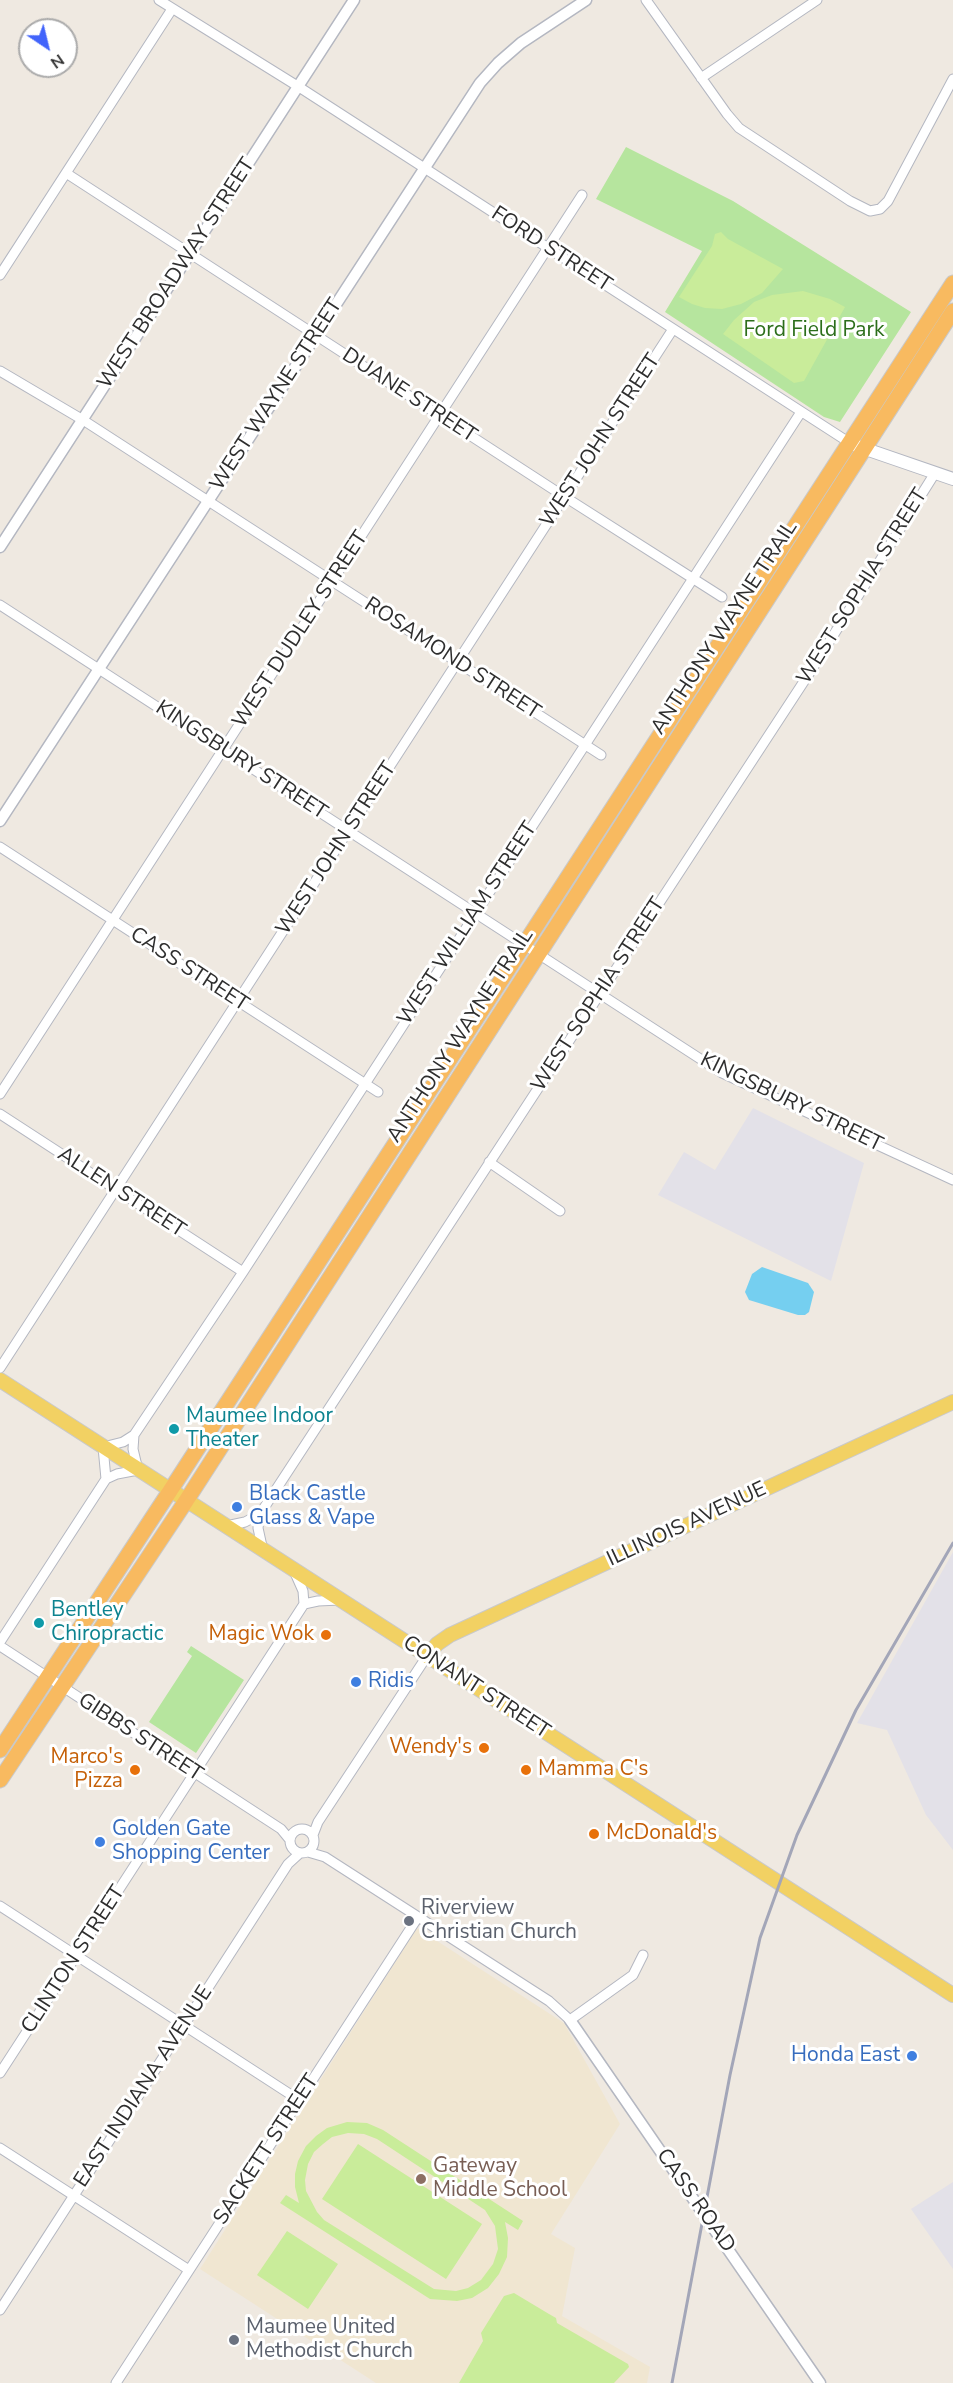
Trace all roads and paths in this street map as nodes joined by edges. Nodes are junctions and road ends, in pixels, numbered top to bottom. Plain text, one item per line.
1 (159, 0) edge
2 (180, 0) edge
3 (354, 0) edge
4 (586, 0) edge
5 (646, 0) edge
6 (817, 0) edge
7 (173, 10) junction
8 (701, 78) junction
9 (953, 79) edge
10 (299, 87) junction
11 (424, 168) junction
12 (66, 173) junction
13 (582, 195) dead end
14 (549, 249) junction
15 (190, 253) junction
16 (0, 275) edge
17 (953, 283) edge
18 (953, 311) edge
19 (673, 329) junction
20 (315, 336) junction
21 (0, 371) edge
22 (801, 412) junction
23 (440, 416) junction
24 (83, 420) junction
25 (850, 443) junction
26 (865, 450) junction
27 (935, 473) junction
28 (953, 479) edge
29 (565, 497) junction
30 (208, 501) junction
31 (0, 547) edge
32 (693, 577) junction
33 (333, 581) junction
34 (722, 597) dead end
35 (0, 604) edge
36 (458, 663) junction
37 (99, 669) junction
38 (584, 745) junction
39 (223, 749) junction
40 (601, 755) dead end
41 (0, 821) edge
42 (348, 831) junction
43 (0, 847) edge
44 (475, 913) junction
45 (112, 920) junction
46 (525, 945) junction
47 (539, 954) junction
48 (600, 993) junction
49 (238, 1002) junction
50 (364, 1083) junction
51 (378, 1092) dead end
52 (0, 1094) edge
53 (0, 1114) edge
54 (489, 1162) junction
55 (953, 1180) edge
56 (116, 1190) junction
57 (560, 1211) dead end
58 (243, 1272) junction
59 (0, 1368) edge
60 (0, 1380) edge
61 (953, 1402) edge
62 (134, 1435) junction
63 (103, 1447) junction
64 (138, 1470) junction
65 (106, 1479) junction
66 (171, 1491) junction
67 (186, 1501) junction
68 (260, 1514) junction
69 (225, 1527) junction
70 (263, 1551) junction
71 (294, 1570) junction
72 (340, 1600) junction
73 (304, 1604) junction
74 (0, 1644) edge
75 (428, 1656) junction
76 (47, 1678) junction
77 (61, 1687) junction
78 (0, 1750) edge
79 (195, 1774) junction
80 (0, 1780) edge
81 (318, 1822) junction
82 (281, 1829) junction
83 (301, 1829) junction
84 (314, 1839) junction
85 (298, 1849) junction
86 (325, 1857) junction
87 (2, 1911) edge
88 (418, 1917) junction
89 (76, 1955) junction
90 (643, 1955) dead end
91 (953, 1995) edge
92 (570, 2020) junction
93 (184, 2025) junction
94 (0, 2073) edge
95 (299, 2100) junction
96 (0, 2148) edge
97 (74, 2196) junction
98 (189, 2270) junction
99 (0, 2310) edge
100 (116, 2383) edge
101 (820, 2383) edge

1 - 7 street, FORD STREET
2 - 7 street
3 - 10 street, WEST BROADWAY STREET
4 - 11 street, WEST WAYNE STREET
5 - 8 street
6 - 8 street
7 - 10 street, FORD STREET
7 - 12 street
8 - 9 street
10 - 11 street, FORD STREET
10 - 15 street, WEST BROADWAY STREET
11 - 14 street, FORD STREET
11 - 20 street, WEST WAYNE STREET
12 - 15 street, DUANE STREET
12 - 16 street
13 - 14 street, WEST DUDLEY STREET
14 - 19 street, FORD STREET
14 - 23 street, WEST DUDLEY STREET
15 - 20 street, DUANE STREET
15 - 24 street, WEST BROADWAY STREET
17 - 25 highway, ANTHONY WAYNE TRAIL
18 - 26 highway, ANTHONY WAYNE TRAIL
19 - 22 street, FORD STREET
19 - 29 street, WEST JOHN STREET
20 - 23 street, DUANE STREET
20 - 30 street, WEST WAYNE STREET
21 - 24 street, ROSAMOND STREET
22 - 25 street, FORD STREET
22 - 32 street, WEST WILLIAM STREET
23 - 29 street, DUANE STREET
23 - 33 street, WEST DUDLEY STREET
24 - 30 street, ROSAMOND STREET
24 - 31 street, WEST BROADWAY STREET
25 - 26 main road, FORD STREET
25 - 46 highway, ANTHONY WAYNE TRAIL
26 - 27 main road, FORD STREET
26 - 47 highway, ANTHONY WAYNE TRAIL
27 - 28 main road, FORD STREET
27 - 48 street, WEST SOPHIA STREET
29 - 32 street, DUANE STREET
29 - 36 street, WEST JOHN STREET
30 - 33 street, ROSAMOND STREET
30 - 37 street, WEST WAYNE STREET
32 - 34 street, DUANE STREET
32 - 38 street, WEST WILLIAM STREET
33 - 36 street, ROSAMOND STREET
33 - 39 street, WEST DUDLEY STREET
35 - 37 street, KINGSBURY STREET
36 - 38 street, ROSAMOND STREET
36 - 42 street, WEST JOHN STREET
37 - 39 street, KINGSBURY STREET
37 - 41 street, WEST WAYNE STREET
38 - 40 street, ROSAMOND STREET
38 - 44 street, WEST WILLIAM STREET
39 - 42 street, KINGSBURY STREET
39 - 45 street, WEST DUDLEY STREET
42 - 44 street, KINGSBURY STREET
42 - 49 street, WEST JOHN STREET
43 - 45 street, CASS STREET
44 - 46 street, KINGSBURY STREET
44 - 50 street, WEST WILLIAM STREET
45 - 49 street, CASS STREET
45 - 52 street, WEST DUDLEY STREET
46 - 47 street, KINGSBURY STREET
46 - 66 highway, ANTHONY WAYNE TRAIL
47 - 48 street, KINGSBURY STREET
47 - 67 highway, ANTHONY WAYNE TRAIL
48 - 54 street, WEST SOPHIA STREET
48 - 55 street, KINGSBURY STREET
49 - 50 street, CASS STREET
49 - 56 street, WEST JOHN STREET
50 - 51 street, CASS STREET
50 - 58 street, WEST WILLIAM STREET
53 - 56 street, ALLEN STREET
54 - 57 street
54 - 68 street, WEST SOPHIA STREET
56 - 58 street, ALLEN STREET
56 - 59 street, WEST JOHN STREET
58 - 62 street, WEST WILLIAM STREET
60 - 63 main road, CONANT STREET
61 - 75 main road, ILLINOIS AVENUE
62 - 63 street
62 - 64 street
63 - 64 main road, CONANT STREET
63 - 65 street
64 - 65 street
64 - 66 main road, CONANT STREET
65 - 74 street
66 - 67 main road, CONANT STREET
66 - 76 highway, ANTHONY WAYNE TRAIL
67 - 69 main road, CONANT STREET
67 - 77 highway, ANTHONY WAYNE TRAIL
68 - 69 street
68 - 70 street
69 - 70 main road, CONANT STREET
70 - 71 main road, CONANT STREET
71 - 72 main road, CONANT STREET
71 - 73 street
72 - 73 street
72 - 75 main road, CONANT STREET
73 - 79 street, CLINTON STREET
74 - 76 street, GIBBS STREET
75 - 81 street
75 - 91 main road, CONANT STREET
76 - 77 street, GIBBS STREET
76 - 78 highway, ANTHONY WAYNE TRAIL
77 - 79 street, GIBBS STREET
77 - 80 highway, ANTHONY WAYNE TRAIL
79 - 82 street, GIBBS STREET
79 - 89 street, CLINTON STREET
81 - 83 street
81 - 84 street
82 - 83 street, GIBBS STREET
82 - 85 street, GIBBS STREET
83 - 84 street
83 - 85 street
84 - 85 street
84 - 86 street
85 - 86 street
85 - 93 street, EAST INDIANA AVENUE
86 - 88 street
87 - 89 street
88 - 92 street
88 - 95 street, SACKETT STREET
89 - 93 street
89 - 94 street, CLINTON STREET
90 - 92 street
92 - 101 street, CASS ROAD
93 - 95 street
93 - 97 street, EAST INDIANA AVENUE
95 - 98 street, SACKETT STREET
96 - 97 street
97 - 98 street
97 - 99 street, EAST INDIANA AVENUE
98 - 100 street, SACKETT STREET

